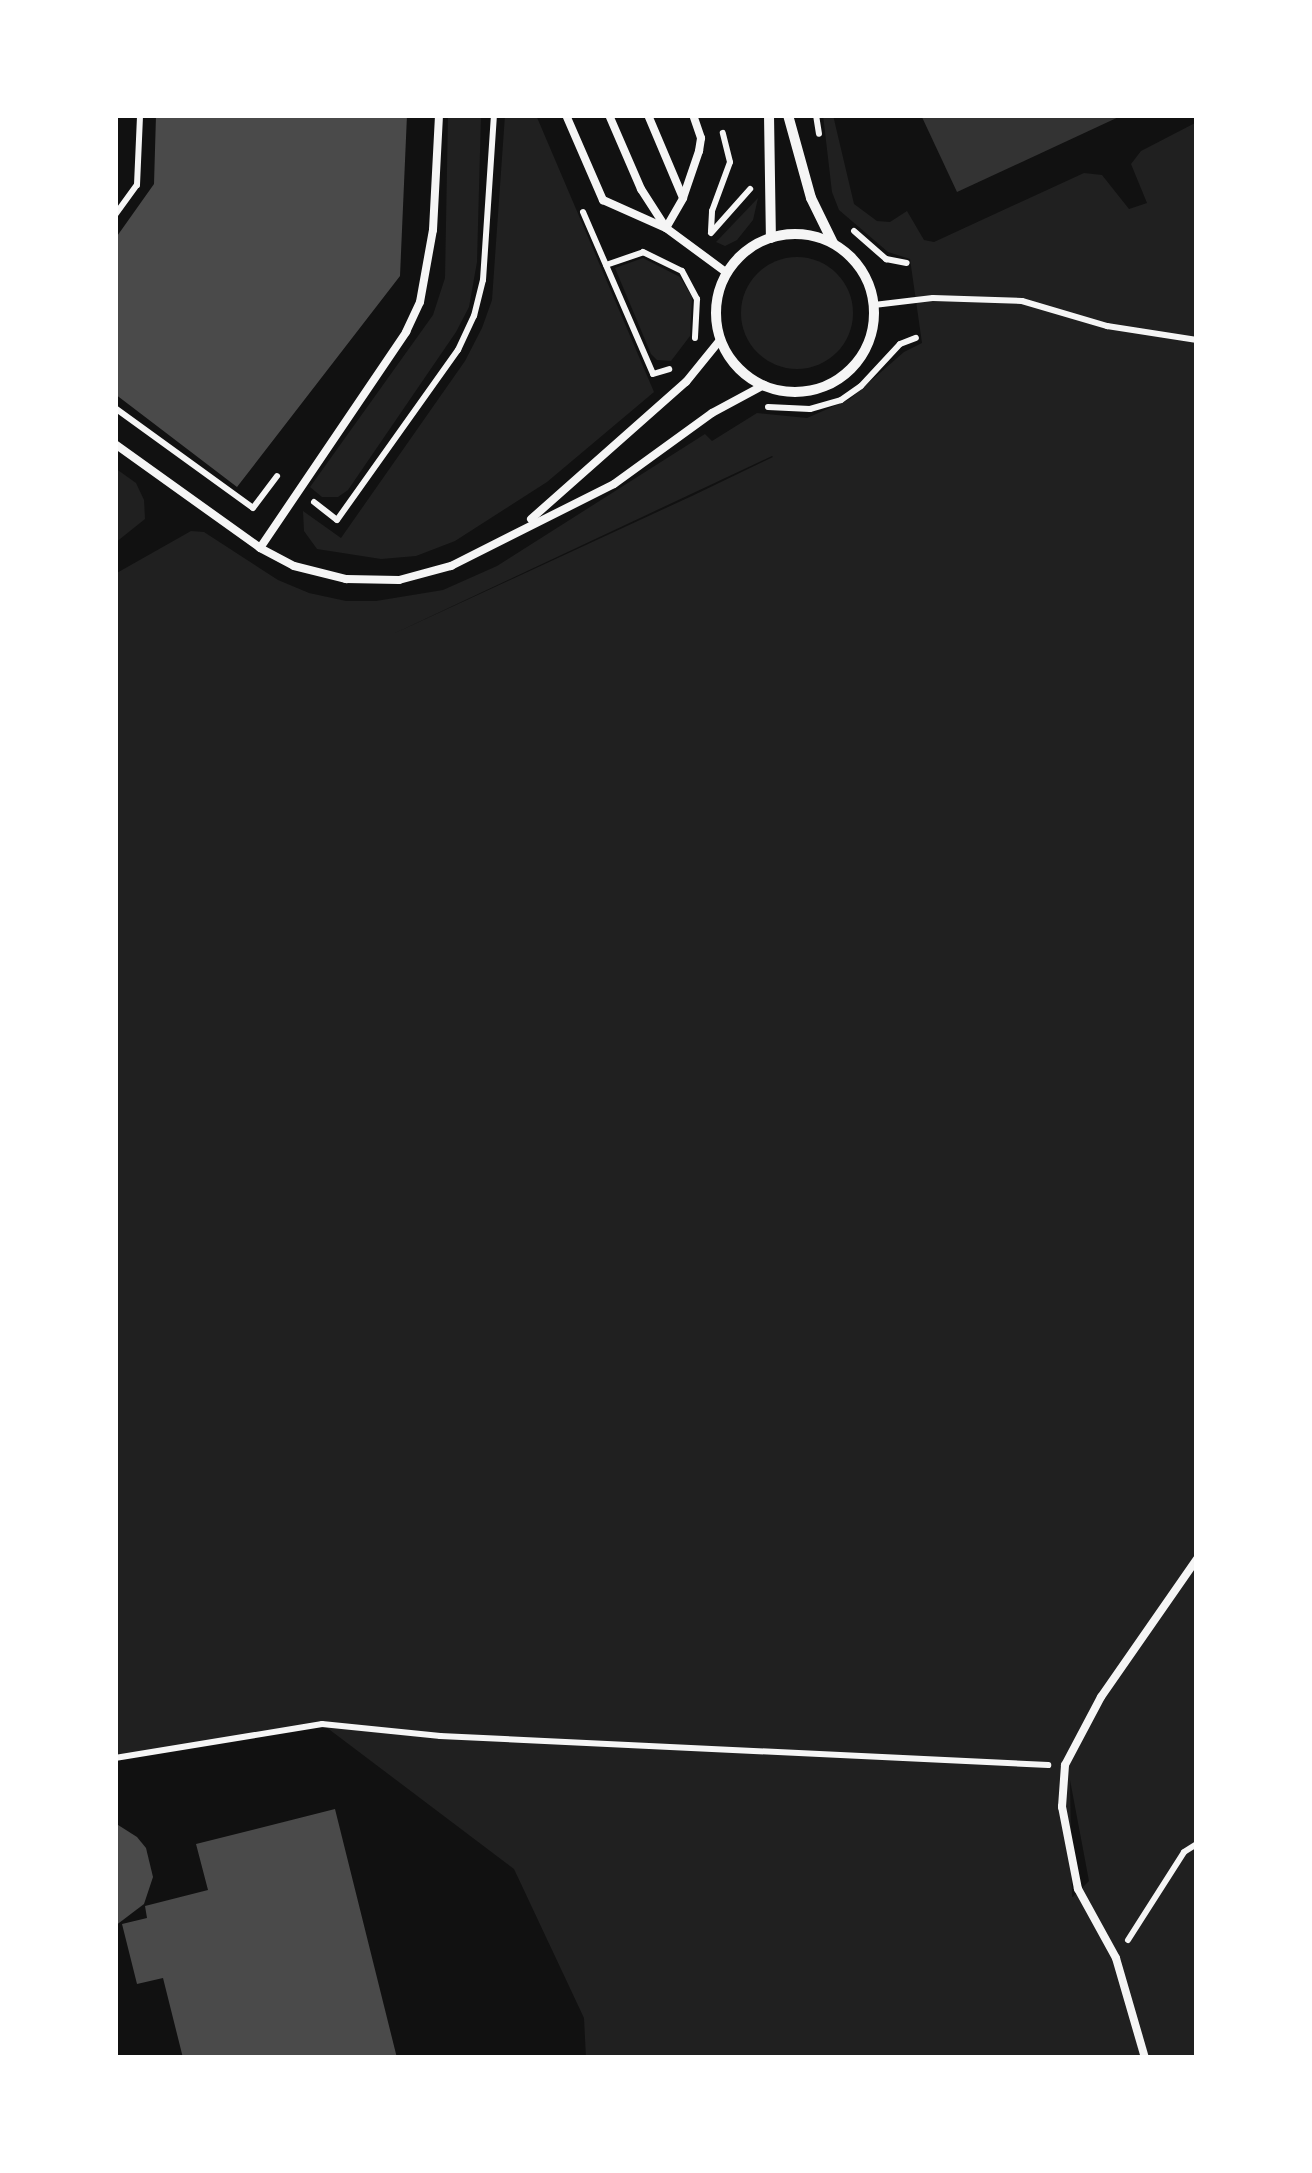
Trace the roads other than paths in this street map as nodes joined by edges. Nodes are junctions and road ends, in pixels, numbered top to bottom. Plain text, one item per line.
1 (439, 115) edge
2 (566, 115) edge
3 (609, 115) edge
4 (648, 115) edge
5 (693, 115) edge
6 (768, 115) edge
7 (788, 115) edge
8 (683, 198) junction
9 (666, 228) junction
10 (771, 238) junction
11 (833, 244) junction
12 (727, 273) junction
13 (720, 339) junction
14 (764, 385) junction
15 (115, 444) edge
16 (524, 526) junction
17 (260, 548) junction
18 (1197, 1559) edge
19 (1145, 2058) edge

1 - 17 lane
2 - 9 lane
3 - 9 lane
4 - 8 lane
5 - 8 lane
6 - 10 street
7 - 11 street
8 - 9 lane
9 - 12 lane
10 - 11 street
10 - 12 street
11 - 14 street
12 - 13 street
13 - 14 street
13 - 16 lane
14 - 16 lane
15 - 17 lane
16 - 17 lane
18 - 19 lane

